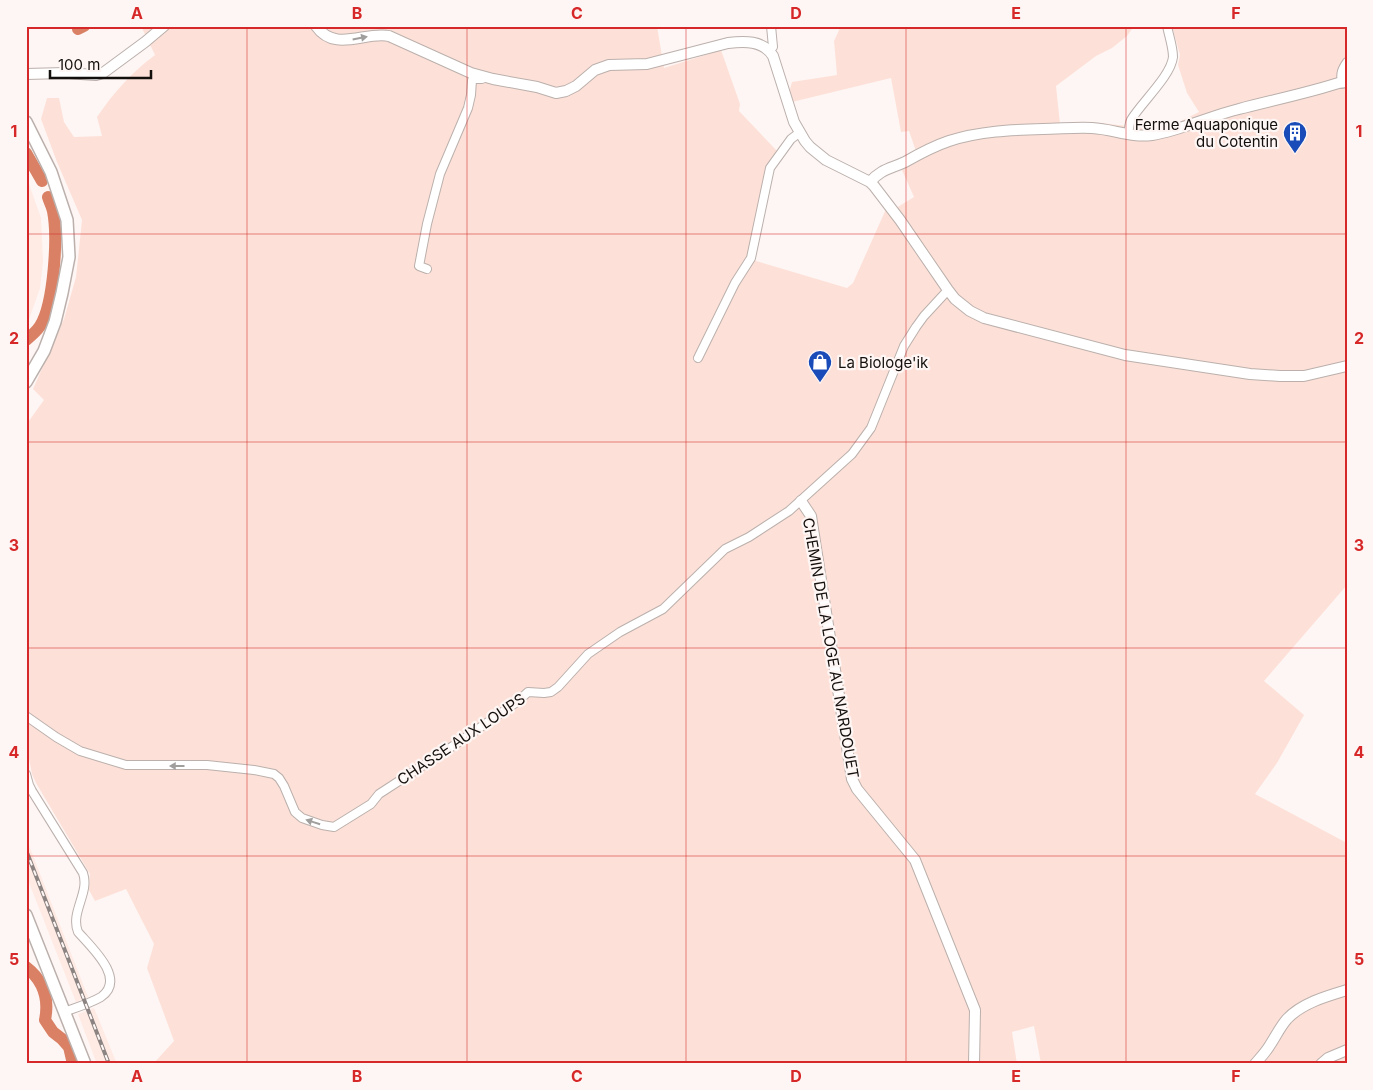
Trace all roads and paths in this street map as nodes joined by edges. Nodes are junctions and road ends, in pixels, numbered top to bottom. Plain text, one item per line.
1 (164, 26) edge
2 (316, 26) edge
3 (771, 26) edge
4 (1167, 26) edge
5 (770, 50) junction
6 (1347, 62) edge
7 (26, 74) edge
8 (493, 79) junction
9 (1344, 82) edge
10 (26, 122) edge
11 (799, 133) junction
12 (1128, 135) junction
13 (870, 182) junction
14 (427, 269) dead end
15 (948, 290) junction
16 (698, 358) dead end
17 (1347, 366) edge
18 (26, 382) edge
19 (801, 501) junction
20 (26, 716) edge
21 (26, 774) edge
22 (26, 915) edge
23 (1347, 990) edge
24 (64, 1012) junction
25 (1347, 1050) edge
26 (85, 1064) edge
27 (974, 1064) edge
28 (1255, 1064) edge
29 (1322, 1064) edge

1 - 7 street
2 -> 8 street
3 - 5 street
4 - 12 street
5 - 8 street
5 - 11 street
6 - 9 street
8 - 14 street
9 - 12 street
10 - 18 main road
11 - 13 street
11 - 16 street
12 - 13 street
13 - 15 street
15 - 17 street
15 - 19 street, CHASSE AUX LOUPS
19 -> 20 street, CHASSE AUX LOUPS
19 - 27 street, CHEMIN DE LA LOGE AU NARDOUET
21 - 24 street
22 - 24 main road
23 - 28 street
24 - 26 main road
25 - 29 street

